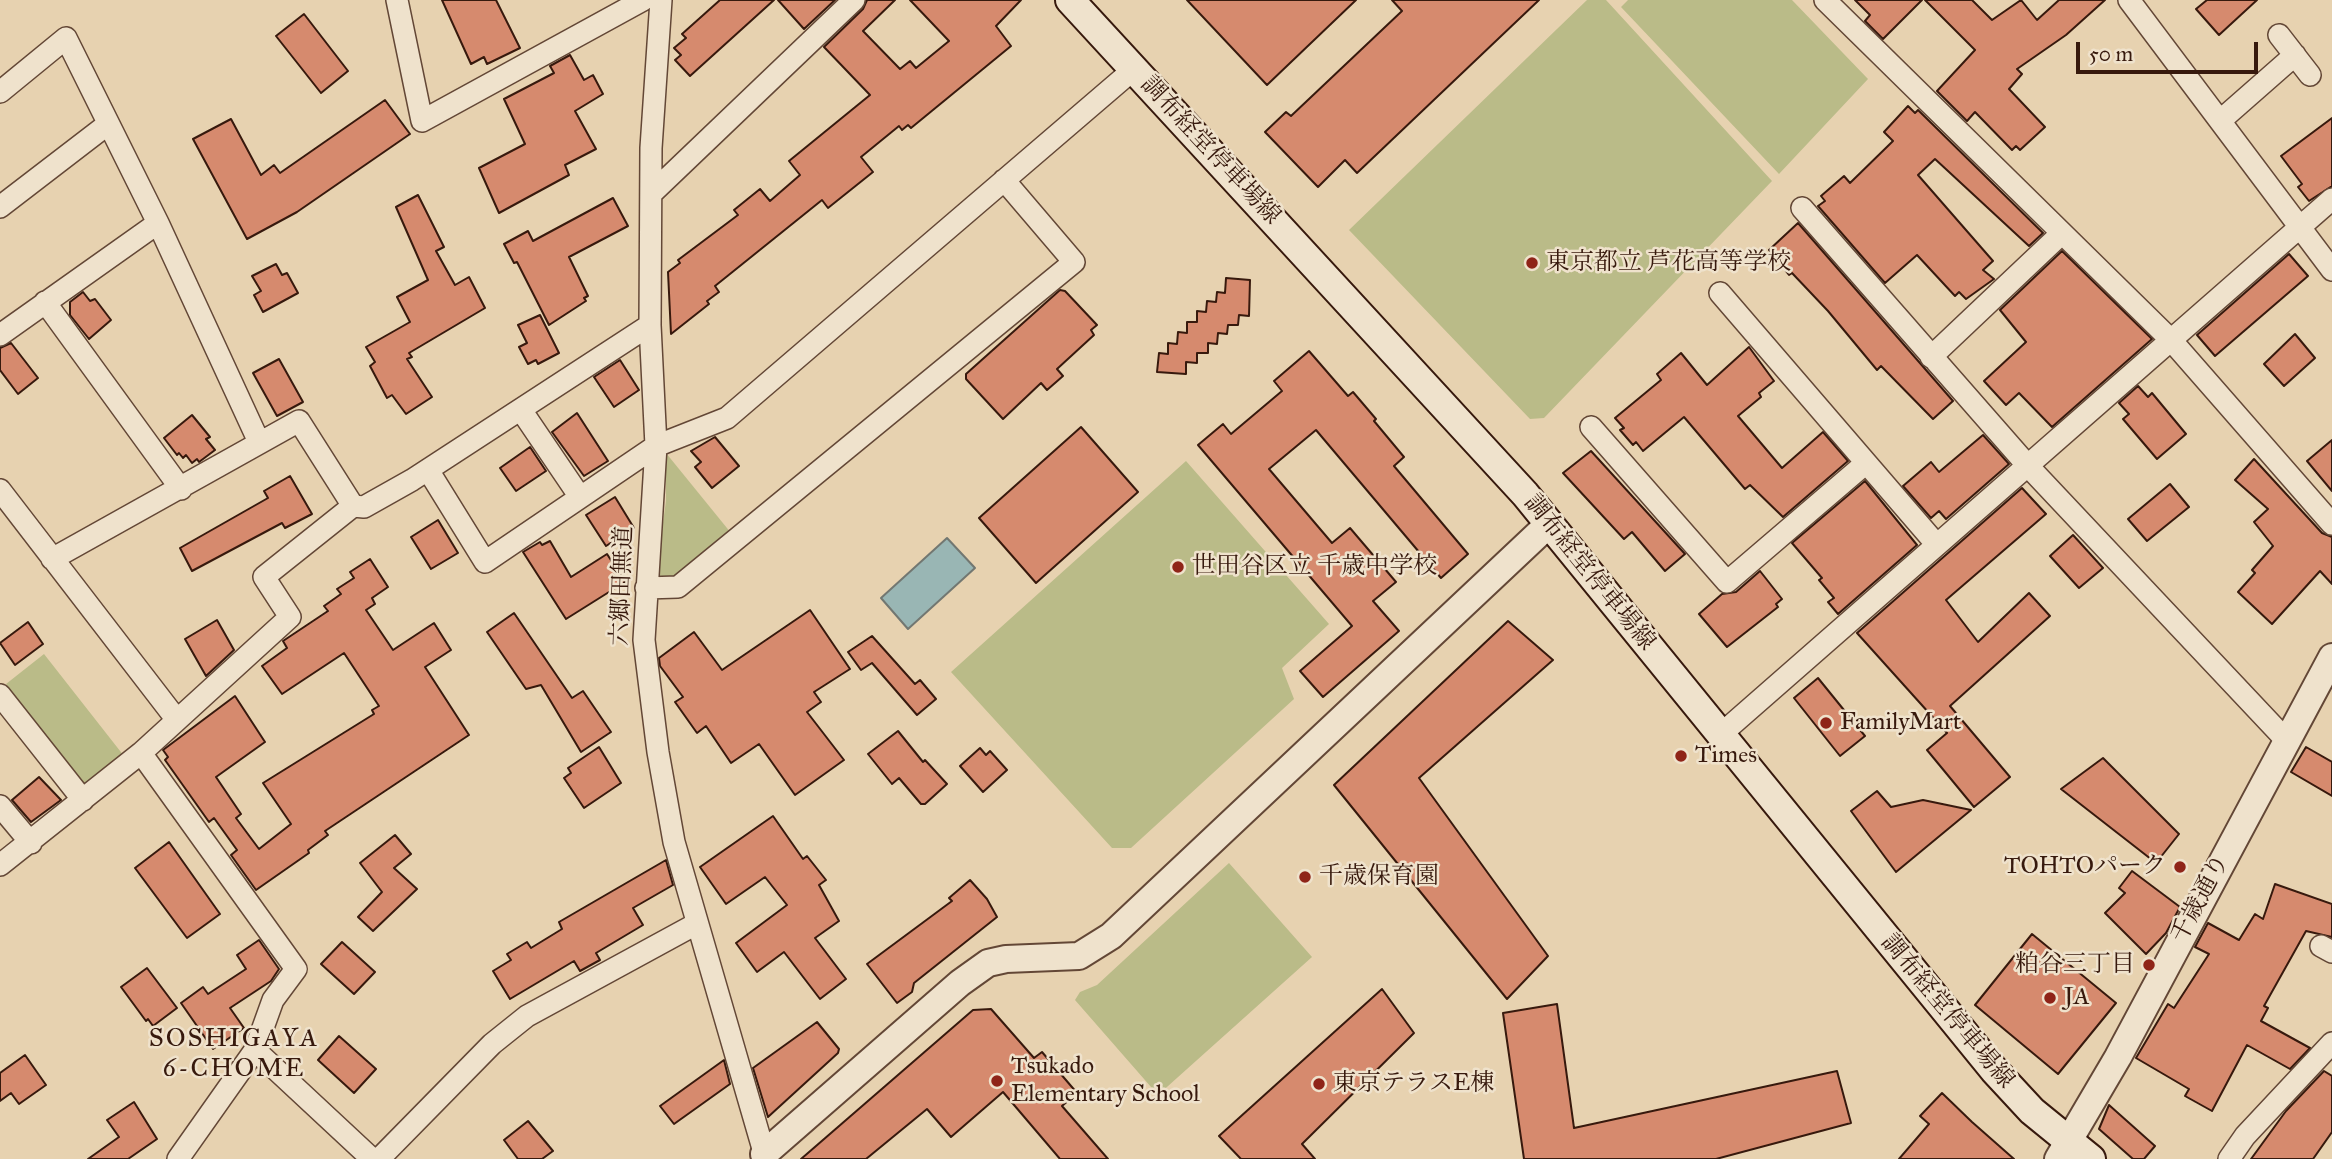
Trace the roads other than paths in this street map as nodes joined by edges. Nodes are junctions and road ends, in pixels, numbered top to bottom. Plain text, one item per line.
1 (397, 0) edge
2 (643, 0) edge
3 (661, 0) edge
4 (854, 0) edge
5 (1070, 0) edge
6 (1825, 0) edge
7 (2129, 0) edge
8 (2279, 35) dead end
9 (2295, 55) junction
10 (1134, 69) junction
11 (2310, 75) dead end
12 (0, 92) edge
13 (2221, 120) junction
14 (108, 124) junction
15 (1004, 180) junction
16 (652, 193) junction
17 (2332, 200) edge
18 (0, 207) edge
19 (1802, 208) dead end
20 (158, 223) junction
21 (2299, 229) junction
22 (2061, 234) junction
23 (2332, 270) edge
24 (1720, 293) dead end
25 (44, 302) junction
26 (650, 325) junction
27 (0, 335) edge
28 (2171, 340) junction
29 (1931, 357) junction
30 (521, 410) junction
31 (1591, 427) dead end
32 (259, 442) junction
33 (656, 446) junction
34 (1866, 463) junction
35 (2028, 466) junction
36 (428, 470) junction
37 (0, 489) edge
38 (181, 489) junction
39 (580, 497) junction
40 (354, 506) junction
41 (1550, 523) junction
42 (2332, 524) edge
43 (1937, 545) junction
44 (52, 559) junction
45 (646, 588) junction
46 (2332, 657) edge
47 (0, 695) edge
48 (177, 720) junction
49 (1720, 735) junction
50 (2287, 741) junction
51 (141, 753) junction
52 (83, 800) junction
53 (0, 806) edge
54 (31, 843) junction
55 (0, 865) edge
56 (696, 924) junction
57 (2332, 1043) edge
58 (255, 1051) junction
59 (2063, 1150) edge
60 (765, 1156) edge
61 (178, 1159) edge
62 (372, 1159) edge
63 (379, 1159) edge
64 (2091, 1159) edge
65 (2229, 1159) edge

1 - 2 street
3 - 16 street, 六郷田無道
4 - 16 street
5 - 10 main road, 調布経堂停車場線
6 - 22 street
7 - 13 street
8 - 9 street
9 - 11 street
9 - 13 street
10 - 15 street
10 - 41 main road, 調布経堂停車場線
12 - 14 street
13 - 21 street
14 - 18 street
14 - 20 street
15 - 33 street
15 - 45 street
16 - 26 street, 六郷田無道
17 - 21 street
19 - 29 street
20 - 25 street
20 - 32 street
21 - 23 street
21 - 28 street
22 - 28 street
22 - 29 street
24 - 34 street
25 - 27 street
25 - 38 street
26 - 30 street
26 - 33 street, 六郷田無道
28 - 35 street
28 - 42 street
29 - 35 street
30 - 36 street
30 - 39 street
31 - 34 street
32 - 38 street
32 - 40 street
33 - 39 street
33 - 45 street, 六郷田無道
34 - 43 street
35 - 43 street
35 - 50 street
36 - 39 street
36 - 40 street
37 - 44 street
38 - 44 street
40 - 48 street
41 - 49 main road, 調布経堂停車場線
41 - 60 street
43 - 49 street
44 - 48 street
45 - 56 street, 六郷田無道
46 - 50 street, 千歳通り
47 - 52 street
48 - 51 street
49 - 59 main road, 調布経堂停車場線
50 - 59 street, 千歳通り
51 - 52 street
51 - 58 street
52 - 54 street
53 - 54 street
54 - 55 street
56 - 60 street, 六郷田無道
56 - 63 street
57 - 65 street
58 - 61 street
58 - 62 street
59 - 64 main road, 調布経堂停車場線

